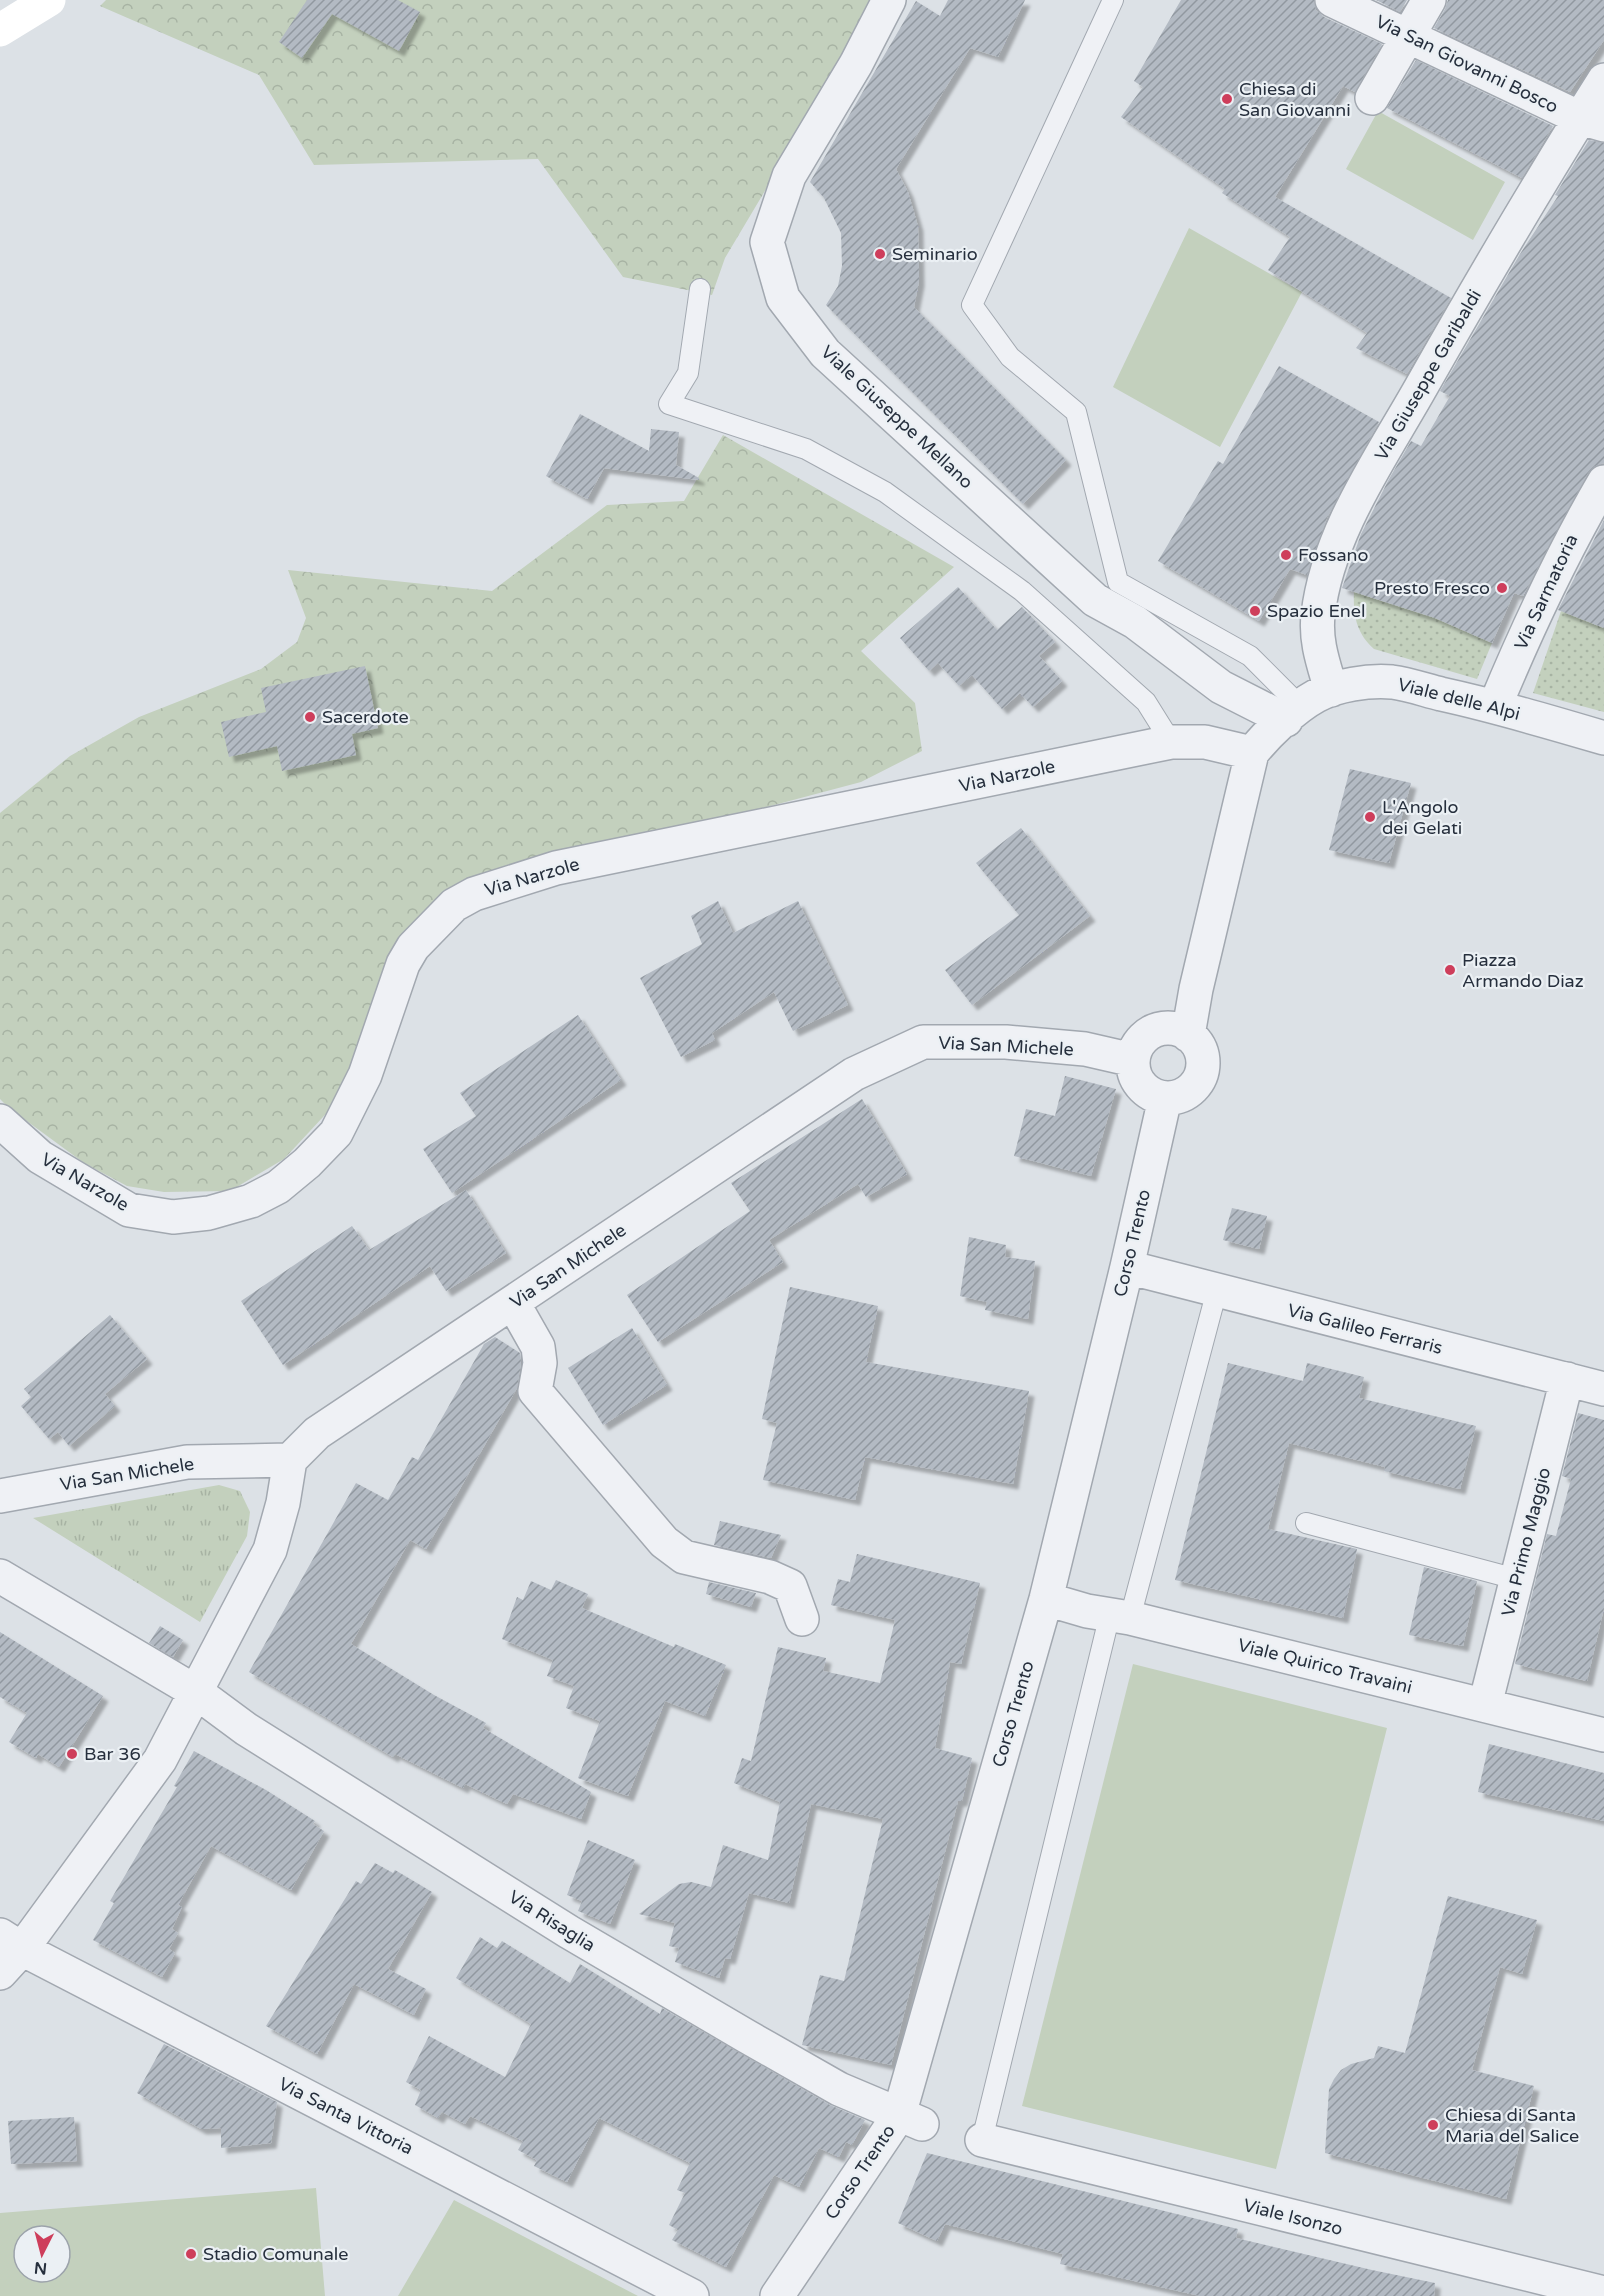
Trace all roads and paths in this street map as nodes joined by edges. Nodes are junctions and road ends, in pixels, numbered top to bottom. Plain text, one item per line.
1 (49, 0) edge
2 (889, 0) edge
3 (1113, 0) edge
4 (1332, 0) edge
5 (1430, 0) edge
6 (0, 30) edge
7 (1409, 35) junction
8 (1604, 80) edge
9 (1372, 98) dead end
10 (1592, 121) edge
11 (700, 289) dead end
12 (1604, 482) edge
13 (1331, 690) junction
14 (1495, 706) junction
15 (1294, 713) junction
16 (1604, 738) edge
17 (1171, 742) junction
18 (1252, 753) junction
19 (1188, 1035) junction
20 (1133, 1060) junction
21 (1165, 1098) junction
22 (0, 1121) edge
23 (1127, 1267) junction
24 (1217, 1290) junction
25 (513, 1303) junction
26 (1567, 1379) junction
27 (1604, 1389) edge
28 (290, 1460) junction
29 (0, 1496) edge
30 (1306, 1523) dead end
31 (0, 1576) edge
32 (1516, 1579) junction
33 (1046, 1599) junction
34 (1120, 1616) junction
35 (802, 1619) dead end
36 (196, 1692) junction
37 (1485, 1705) junction
38 (1604, 1735) edge
39 (11, 1942) edge
40 (0, 1973) edge
41 (910, 2119) junction
42 (982, 2140) joint
43 (1604, 2293) edge
44 (692, 2296) edge
45 (777, 2296) edge

1 - 6 main road
2 - 15 street, Viale Giuseppe Mellano
3 - 15 lane
4 - 7 street, Via San Giovanni Bosco
5 - 7 street
7 - 9 street
7 - 10 street, Via San Giovanni Bosco
8 - 10 street, Via Giuseppe Garibaldi
10 - 13 street, Via Giuseppe Garibaldi
11 - 17 lane
12 - 14 street, Via Sarmatoria
13 - 14 street, Viale delle Alpi
13 - 15 street, Viale delle Alpi
14 - 16 street, Viale delle Alpi
15 - 18 street
17 - 18 street, Via Narzole
17 - 22 street, Via Narzole
18 - 19 street
19 - 20 street
19 - 21 street
20 - 21 street
20 - 25 street, Via San Michele
21 - 23 street, Corso Trento
23 - 24 street, Via Galileo Ferraris
23 - 33 street, Corso Trento
24 - 26 street, Via Galileo Ferraris
24 - 34 lane
25 - 28 street, Via San Michele
25 - 35 street
26 - 27 street, Via Galileo Ferraris
26 - 32 street, Via Primo Maggio
28 - 29 street, Via San Michele
28 - 36 street
30 - 32 lane
31 - 36 street, Via Risaglia
32 - 37 street, Via Primo Maggio
33 - 34 street, Viale Quirico Travaini
33 - 41 street, Corso Trento
34 - 37 street, Viale Quirico Travaini
34 - 42 lane
36 - 39 street
36 - 41 street, Via Risaglia
37 - 38 street, Viale Quirico Travaini
39 - 40 street
39 - 44 street, Via Santa Vittoria
41 - 45 street, Corso Trento
42 - 43 street, Viale Isonzo

